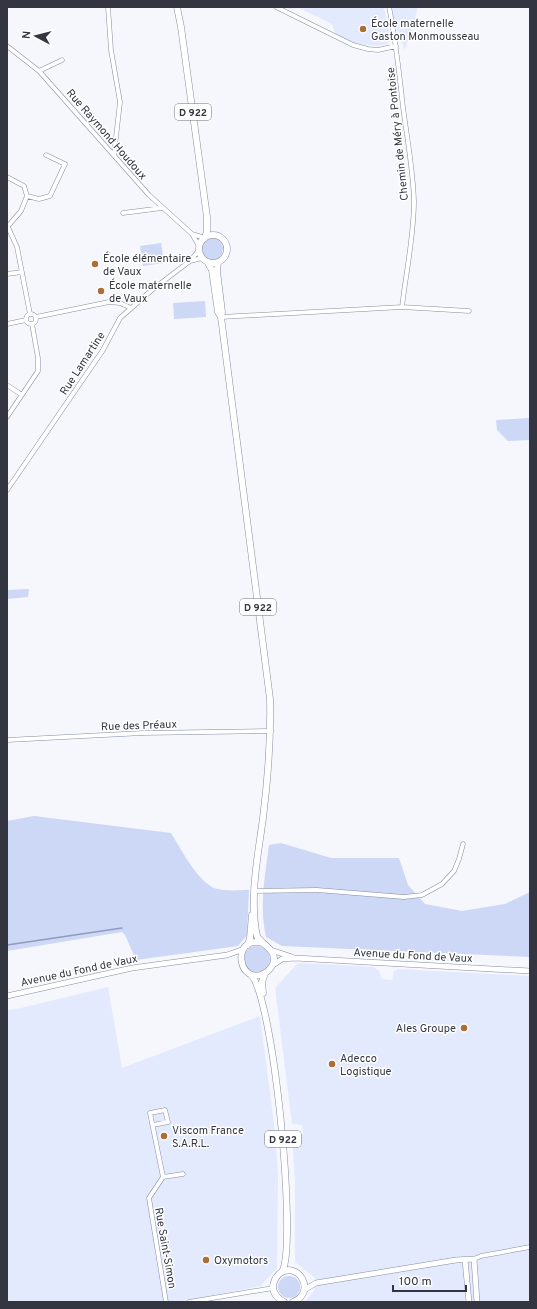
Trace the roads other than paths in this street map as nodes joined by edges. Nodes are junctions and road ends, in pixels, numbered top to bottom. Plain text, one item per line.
1 (108, 7) edge
2 (177, 7) edge
3 (276, 7) edge
4 (389, 7) edge
5 (7, 46) edge
6 (396, 46) junction
7 (62, 60) dead end
8 (39, 71) junction
9 (46, 155) dead end
10 (114, 155) junction
11 (7, 177) edge
12 (27, 196) junction
13 (162, 208) junction
14 (123, 213) dead end
15 (207, 217) junction
16 (8, 225) edge
17 (192, 234) junction
18 (214, 235) junction
19 (205, 238) junction
20 (199, 248) junction
21 (202, 258) junction
22 (190, 261) junction
23 (218, 262) junction
24 (208, 263) junction
25 (22, 272) junction
26 (7, 274) edge
27 (402, 307) junction
28 (131, 308) junction
29 (469, 311) dead end
30 (30, 314) junction
31 (36, 317) junction
32 (221, 317) junction
33 (26, 320) junction
34 (7, 324) edge
35 (32, 324) junction
36 (7, 385) edge
37 (22, 395) junction
38 (7, 417) edge
39 (7, 490) edge
40 (271, 731) junction
41 (7, 740) edge
42 (463, 844) dead end
43 (254, 894) junction
44 (263, 943) junction
45 (246, 947) junction
46 (271, 950) junction
47 (227, 955) junction
48 (295, 958) junction
49 (241, 961) junction
50 (273, 965) junction
51 (530, 971) edge
52 (265, 973) junction
53 (250, 974) junction
54 (7, 996) edge
55 (265, 1016) junction
56 (153, 1125) junction
57 (183, 1174) dead end
58 (163, 1177) junction
59 (530, 1247) edge
60 (286, 1259) junction
61 (474, 1259) junction
62 (465, 1260) junction
63 (293, 1271) junction
64 (282, 1272) junction
65 (304, 1280) junction
66 (316, 1283) junction
67 (273, 1288) junction
68 (304, 1290) junction
69 (282, 1301) edge
70 (166, 1302) edge
71 (189, 1302) edge
72 (293, 1302) edge
73 (469, 1302) edge
74 (477, 1302) edge

1 - 10 street
2 - 15 main road, D 922
3 - 6 street
4 - 6 street, Chemin de Méry à Pontoise
5 - 8 street, Rue Raymond Houdoux
6 - 27 street, Chemin de Méry à Pontoise
7 - 8 street
8 - 10 street, Rue Raymond Houdoux
9 - 12 street
10 - 13 street, Rue Raymond Houdoux
11 - 12 street
12 - 16 street
13 - 14 street
13 - 17 street, Rue Raymond Houdoux
15 - 18 main road, D 922
15 - 19 main road, D 922
16 - 25 street
17 - 19 street, Rue Raymond Houdoux
17 - 20 street, Rue Raymond Houdoux
18 - 19 main road
18 - 23 main road
19 - 20 main road
20 - 21 main road
20 - 22 street, Rue Lamartine
21 - 22 street, Rue Lamartine
21 - 24 main road
22 - 28 street, Rue Lamartine
23 - 24 main road
23 - 32 main road, D 922
24 - 32 main road, D 922
25 - 26 street
25 - 30 street
27 - 29 street
27 - 32 street
28 - 31 street
28 - 39 street, Rue Lamartine
30 - 31 street
30 - 33 street
31 - 35 street
32 - 40 main road, D 922
33 - 34 street
33 - 35 street
35 - 37 street
36 - 37 street
37 - 38 street
40 - 41 street, Rue des Préaux
40 - 43 main road, D 922
42 - 43 street
43 - 44 main road, D 922
43 - 45 main road, D 922
44 - 45 main road
44 - 46 main road
45 - 47 street, Avenue du Fond de Vaux
45 - 49 main road
46 - 48 street, Avenue du Fond de Vaux
46 - 50 main road
47 - 49 street
47 - 54 street, Avenue du Fond de Vaux
48 - 50 street, Avenue du Fond de Vaux
48 - 51 street, Avenue du Fond de Vaux
49 - 53 main road
50 - 52 main road
52 - 53 main road
52 - 55 main road, D 922
53 - 55 main road, D 922
55 - 60 main road, D 922
56 - 56 street
56 - 58 street
57 - 58 street
58 - 70 street, Rue Saint-Simon
59 - 61 street
60 - 63 main road
60 - 64 main road, D 922
61 - 62 street
61 - 74 street
62 - 66 street
62 - 73 street
63 - 64 main road
63 - 65 main road
64 - 67 main road
65 - 66 street
65 - 68 main road
66 - 68 street
67 - 69 main road
67 - 71 street
68 - 72 main road

